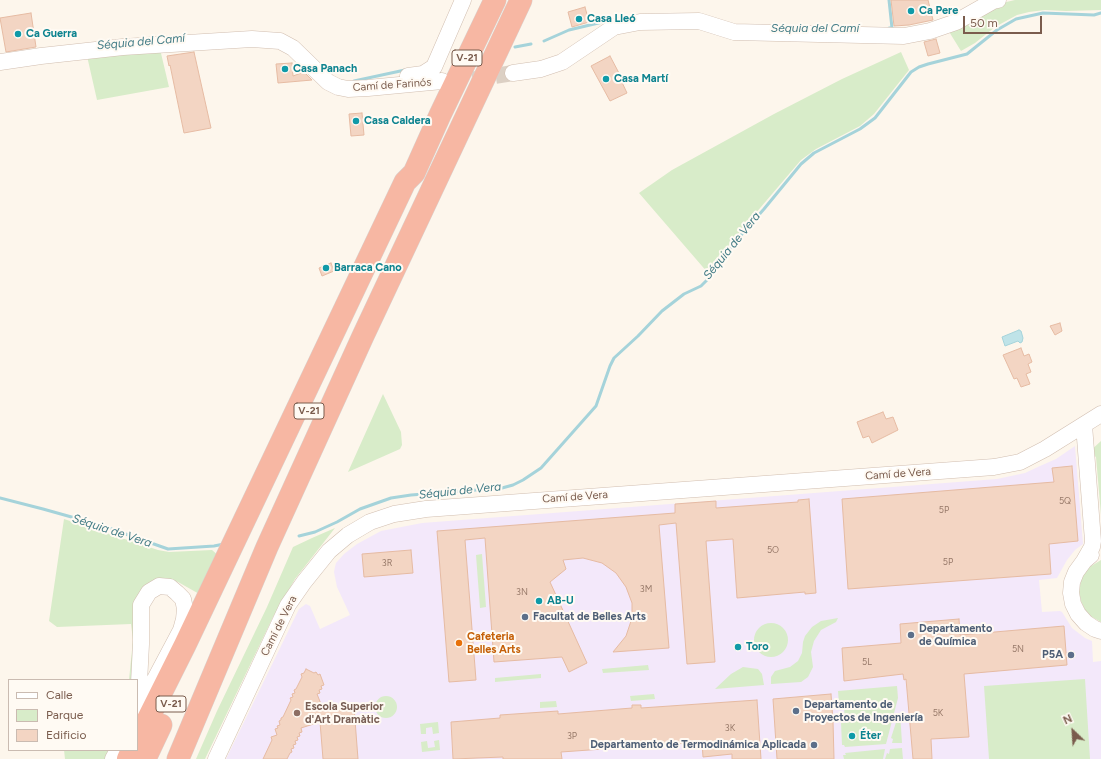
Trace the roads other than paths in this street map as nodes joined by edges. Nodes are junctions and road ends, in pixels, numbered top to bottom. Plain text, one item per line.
1 (463, 0) edge
2 (495, 0) edge
3 (521, 0) edge
4 (998, 0) edge
5 (0, 62) edge
6 (513, 73) tunnel mouth
7 (442, 81) tunnel mouth
8 (368, 88) junction
9 (414, 173) junction
10 (1095, 419) edge
11 (1063, 438) junction
12 (1085, 448) junction
13 (267, 547) junction
14 (1101, 551) edge
15 (1084, 561) junction
16 (1101, 630) edge
17 (138, 680) edge
18 (138, 711) edge
19 (138, 739) edge
20 (145, 759) edge
21 (164, 759) edge
22 (178, 759) edge
23 (216, 759) edge

1 - 8 street
2 - 9 highway, V-21
3 - 13 highway, V-21
4 - 6 street
5 - 8 street, Camí de Farinós
7 - 8 street, Camí de Farinós
9 - 19 highway
9 - 20 highway, V-21
10 - 11 street, Camí de Vera
10 - 12 street, Camí de Vera
11 - 12 street
11 - 23 street, Camí de Vera
12 - 15 street, Camí de Vera
13 - 21 highway, V-21
13 - 22 highway
14 - 15 street
15 - 16 street, Camí de Vera
17 - 18 street

